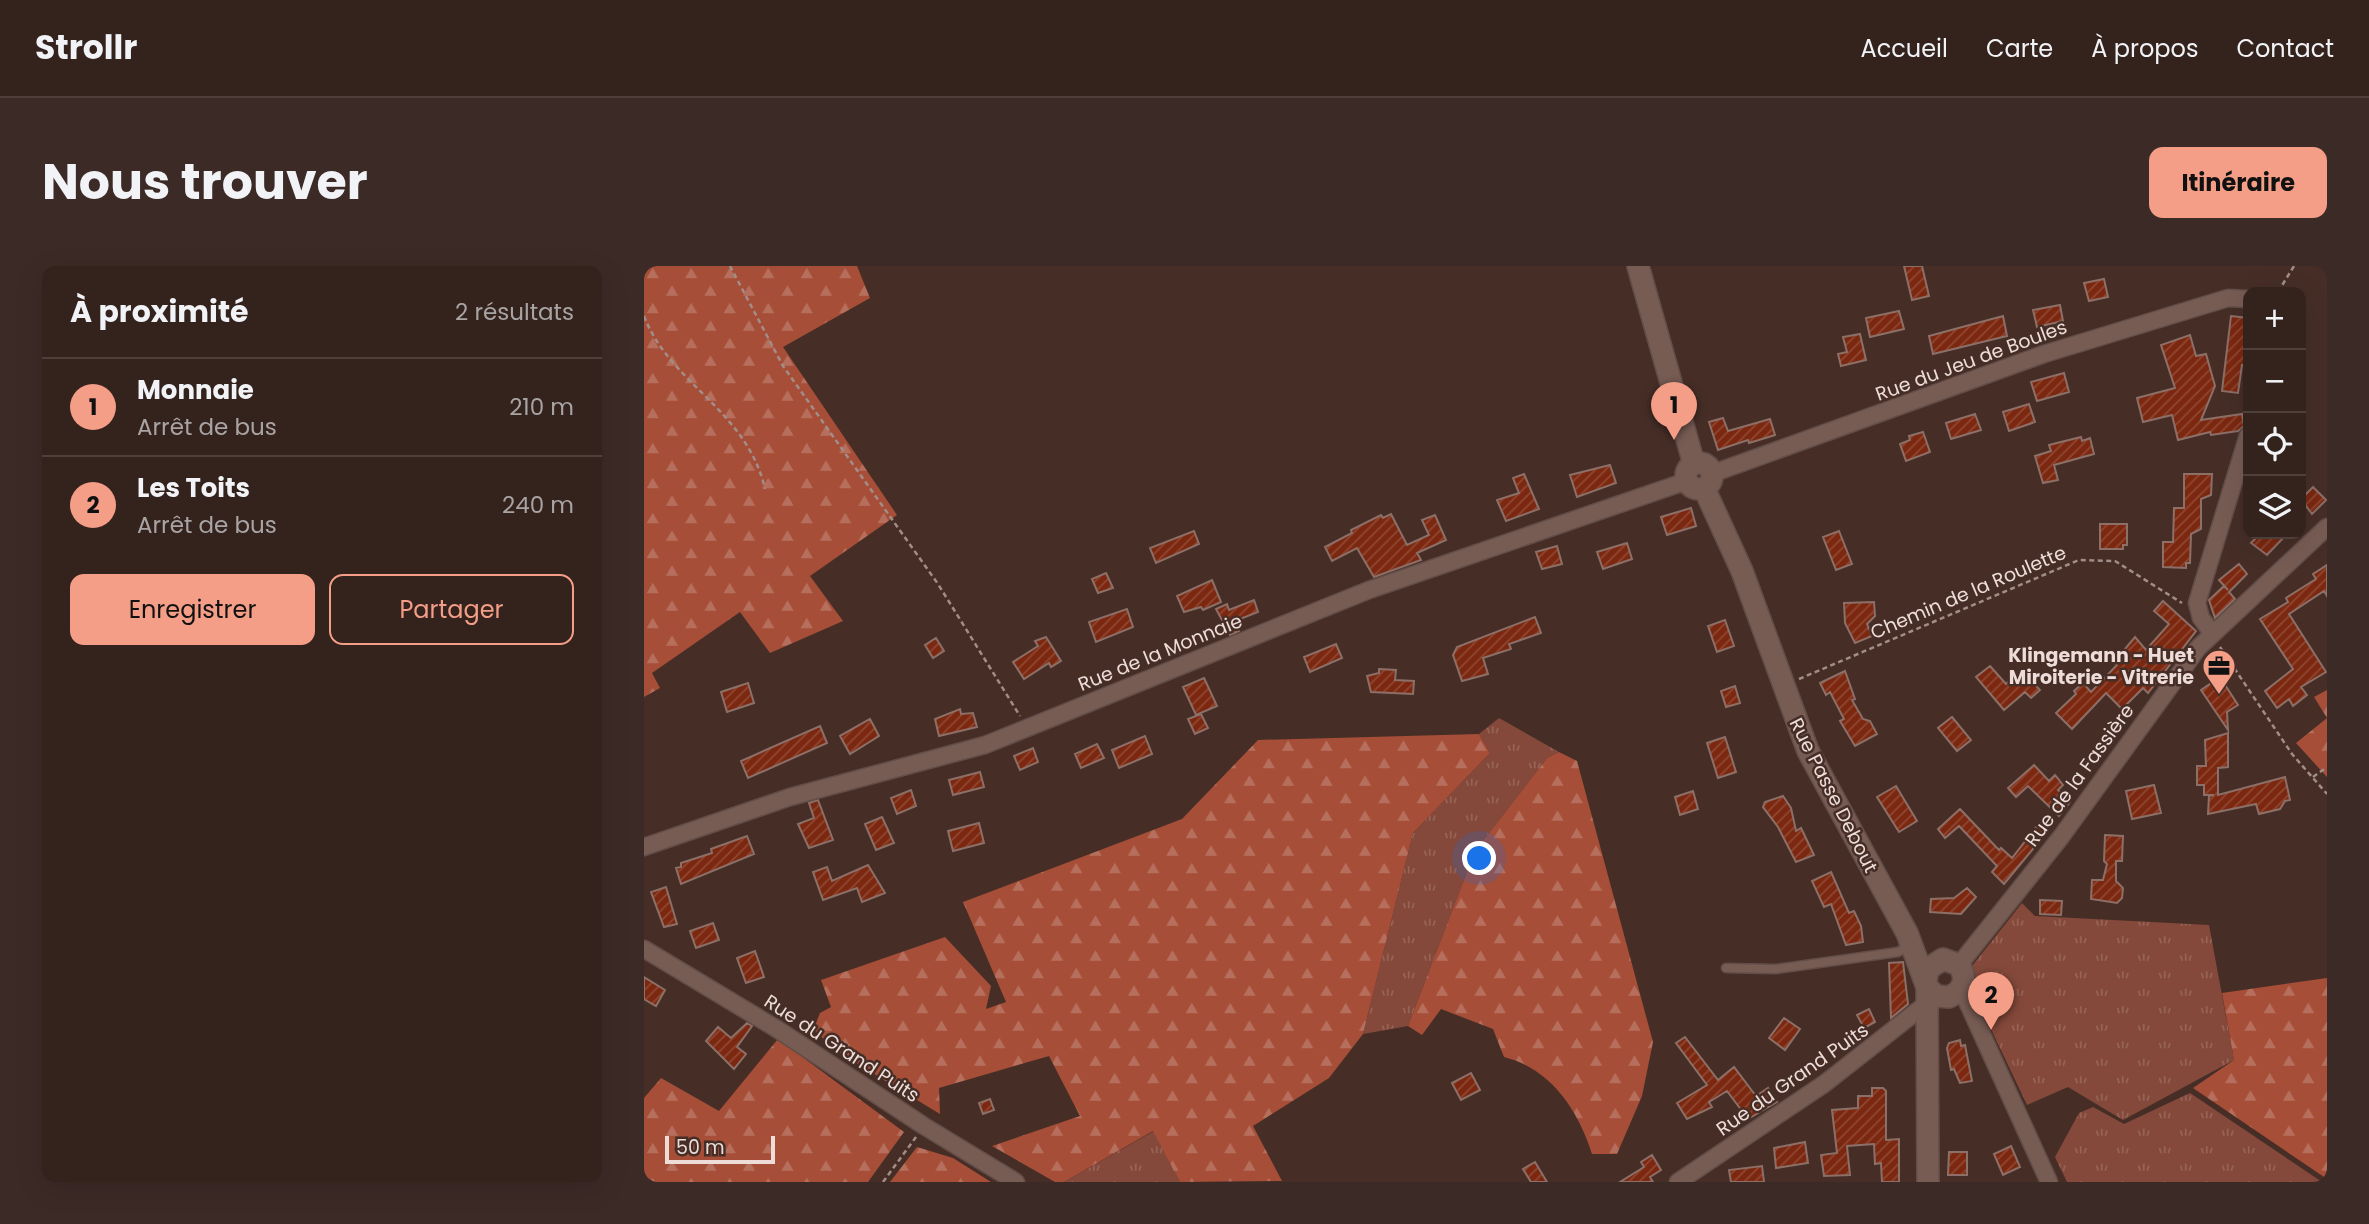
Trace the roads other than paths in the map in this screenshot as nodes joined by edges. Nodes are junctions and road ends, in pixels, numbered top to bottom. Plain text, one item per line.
1 (1638, 266) edge
2 (2243, 299) edge
3 (2243, 451) edge
4 (1699, 477) junction
5 (2327, 527) edge
6 (2213, 634) junction
7 (644, 847) edge
8 (1908, 939) junction
9 (644, 949) edge
10 (1951, 962) junction
11 (1726, 968) dead end
12 (1936, 992) junction
13 (1016, 1182) edge
14 (1678, 1182) edge
15 (1928, 1182) edge
16 (2049, 1182) edge

1 - 4 main road, Rue Passe Debout
2 - 4 street, Rue du Jeu de Boules
3 - 6 street
4 - 7 street, Rue de la Monnaie
4 - 8 main road, Rue Passe Debout
5 - 6 street, Rue de la Fassière
6 - 10 street, Rue de la Fassière
8 - 10 main road
8 - 11 lane
8 - 12 main road, Rue Passe Debout
9 - 13 street, Rue du Grand Puits
10 - 12 main road
10 - 12 main road
12 - 14 street, Rue du Grand Puits
12 - 15 main road
12 - 16 street

